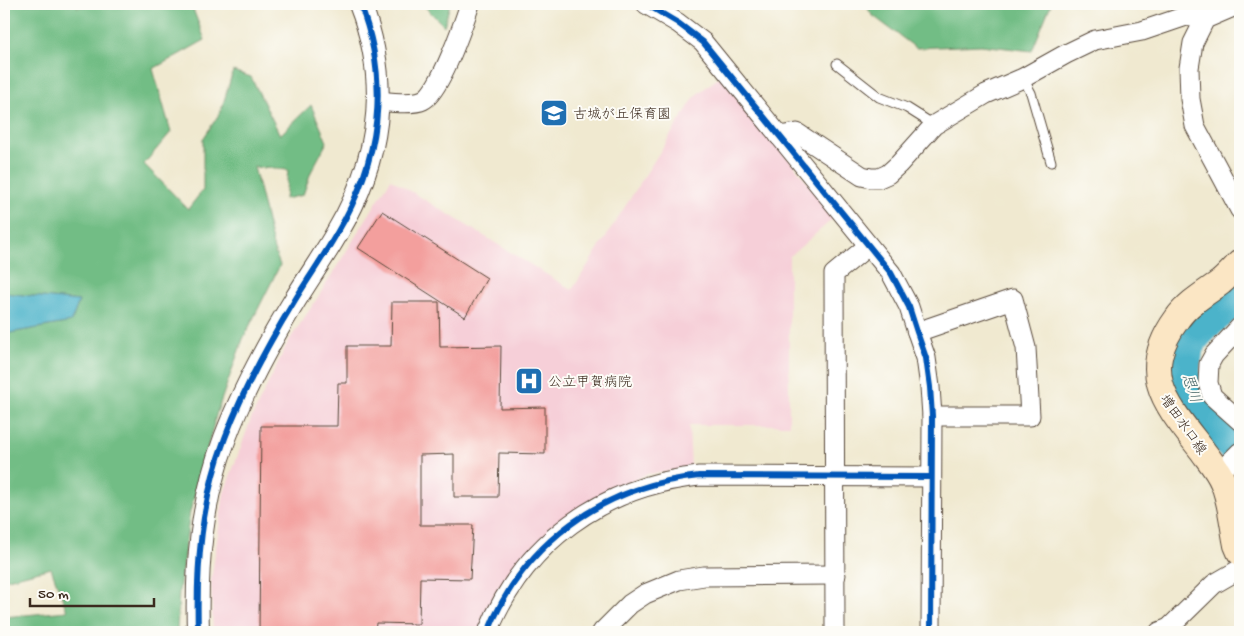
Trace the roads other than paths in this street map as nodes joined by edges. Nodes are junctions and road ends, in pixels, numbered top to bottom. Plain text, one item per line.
1 (360, 4) edge
2 (470, 4) edge
3 (646, 4) edge
4 (1240, 4) edge
5 (1205, 20) junction
6 (837, 64) dead end
7 (1023, 78) junction
8 (377, 101) junction
9 (934, 125) junction
10 (779, 136) junction
11 (1051, 162) dead end
12 (1240, 210) edge
13 (868, 246) junction
14 (1240, 263) edge
15 (1240, 327) edge
16 (917, 332) junction
17 (932, 416) junction
18 (1240, 421) edge
19 (1229, 462) edge
20 (835, 477) junction
21 (931, 477) junction
22 (1240, 552) edge
23 (1240, 569) edge
24 (836, 575) junction
25 (198, 632) edge
26 (488, 632) edge
27 (602, 632) edge
28 (835, 632) edge
29 (931, 632) edge
30 (1158, 632) edge

1 - 8 street
2 - 8 street
3 - 10 street
4 - 5 street
5 - 7 street
5 - 12 street
6 - 9 lane
7 - 9 street
7 - 11 lane
8 - 25 street
9 - 10 street
10 - 13 street
13 - 16 street
13 - 20 street
14 - 19 main road, 増田水口線
15 - 18 street
16 - 17 street
16 - 17 street
17 - 21 street
19 - 22 main road, 増田水口線
20 - 21 street
20 - 24 street
20 - 26 street
21 - 29 street
23 - 30 street
24 - 27 street
24 - 28 street

